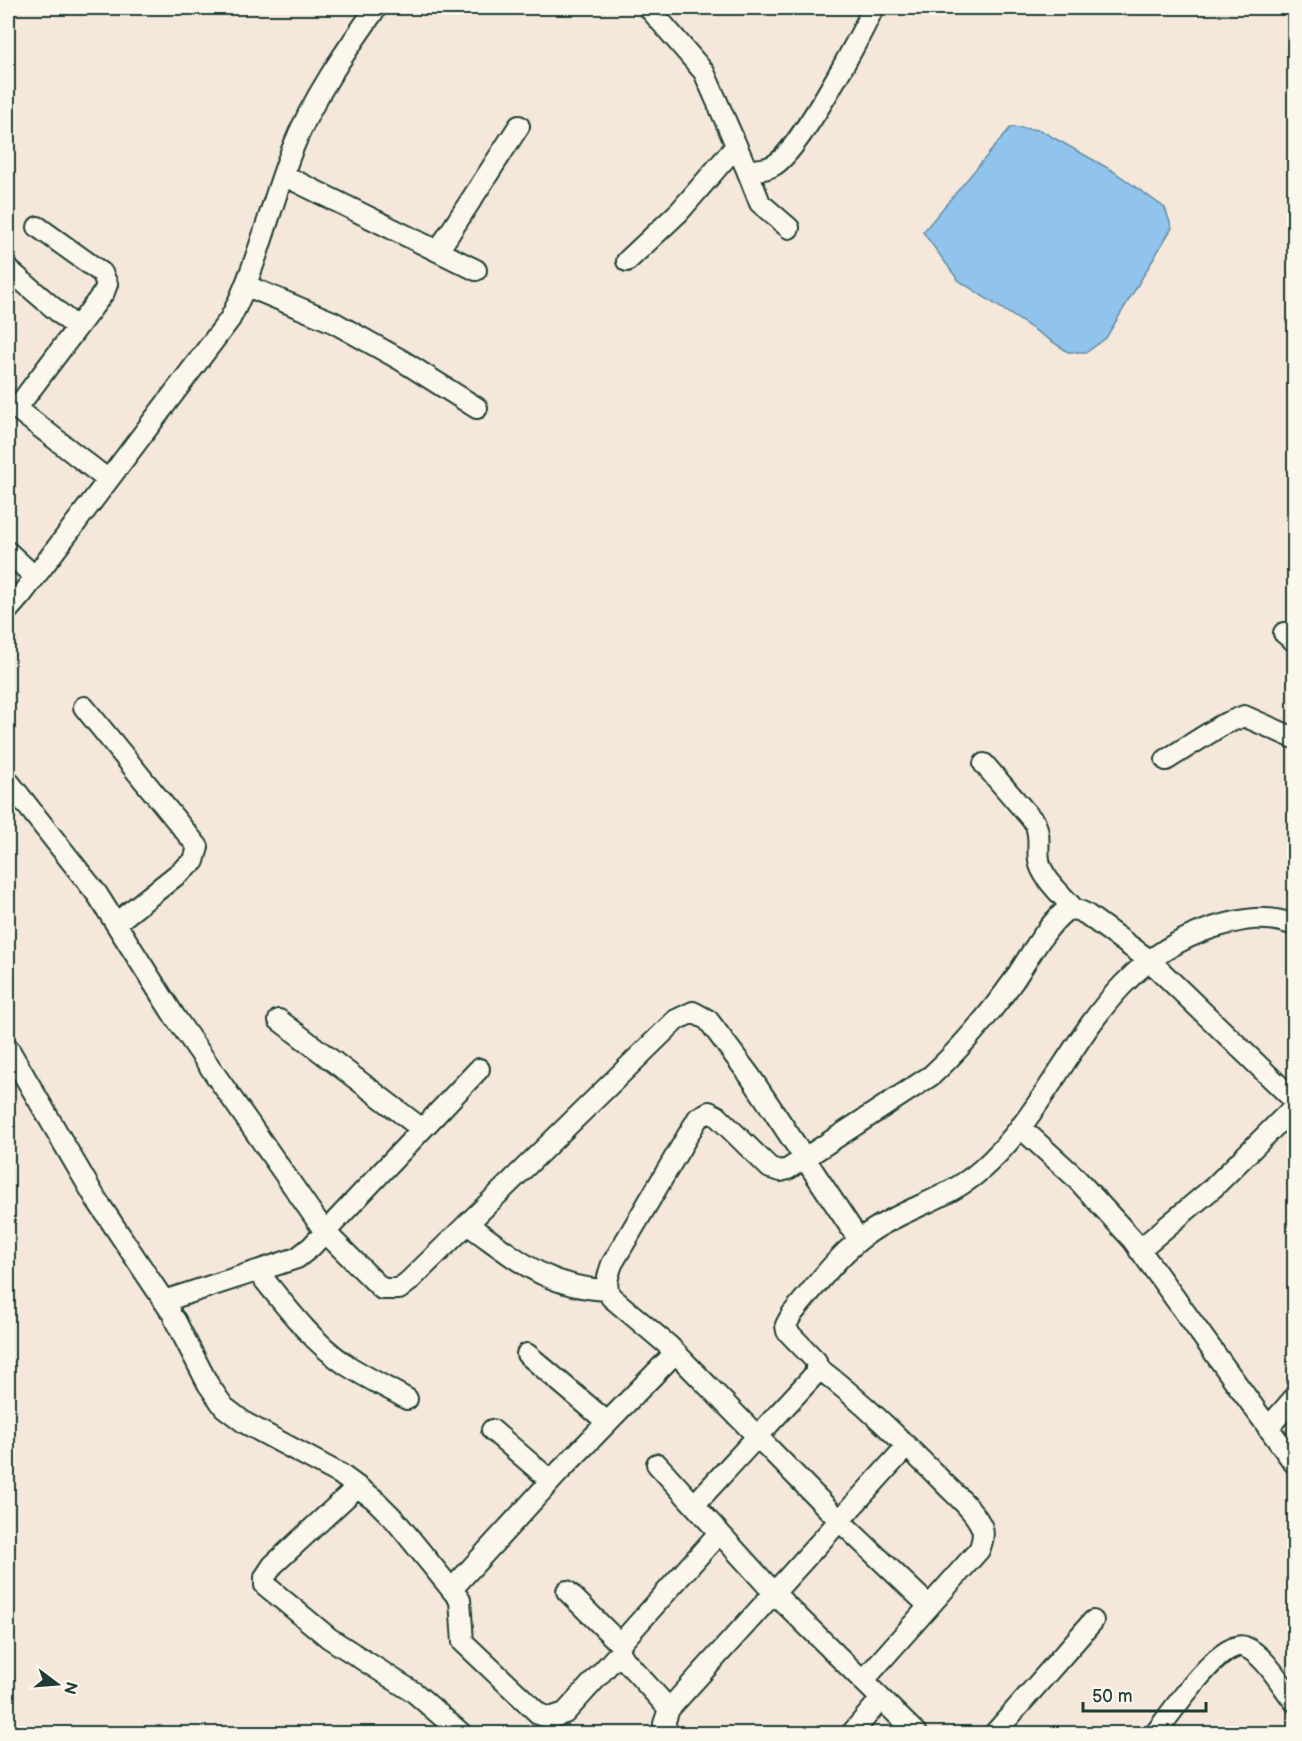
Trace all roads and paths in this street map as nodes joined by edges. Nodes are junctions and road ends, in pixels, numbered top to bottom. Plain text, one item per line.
1 (376, 8) edge
2 (649, 8) edge
3 (873, 8) edge
4 (519, 126) dead end
5 (736, 147) junction
6 (747, 170) junction
7 (283, 175) junction
8 (38, 227) dead end
9 (789, 228) dead end
10 (438, 251) junction
11 (627, 261) dead end
12 (8, 269) edge
13 (476, 270) dead end
14 (247, 286) junction
15 (77, 328) junction
16 (12, 406) edge
17 (477, 408) dead end
18 (108, 480) junction
19 (8, 552) edge
20 (34, 577) junction
21 (8, 610) edge
22 (84, 707) dead end
23 (1294, 738) edge
24 (1166, 760) dead end
25 (984, 764) dead end
26 (8, 781) edge
27 (1074, 909) junction
28 (116, 923) junction
29 (1294, 925) edge
30 (1149, 960) junction
31 (279, 1020) dead end
32 (8, 1048) edge
33 (479, 1069) dead end
34 (1294, 1100) edge
35 (1294, 1107) edge
36 (1020, 1127) junction
37 (422, 1129) junction
38 (804, 1157) junction
39 (467, 1224) junction
40 (325, 1232) junction
41 (859, 1240) junction
42 (1139, 1250) junction
43 (258, 1272) junction
44 (607, 1290) junction
45 (170, 1310) junction
46 (675, 1353) junction
47 (526, 1354) dead end
48 (817, 1366) junction
49 (407, 1398) dead end
50 (1294, 1398) edge
51 (608, 1422) junction
52 (1268, 1428) junction
53 (492, 1430) dead end
54 (759, 1436) junction
55 (907, 1446) junction
56 (1294, 1463) edge
57 (657, 1464) dead end
58 (551, 1481) junction
59 (357, 1486) junction
60 (694, 1505) junction
61 (841, 1522) junction
62 (719, 1533) junction
63 (452, 1589) junction
64 (567, 1591) dead end
65 (775, 1594) junction
66 (929, 1606) junction
67 (1093, 1622) dead end
68 (620, 1648) junction
69 (863, 1680) junction
70 (881, 1699) junction
71 (1294, 1701) edge
72 (669, 1709) junction
73 (462, 1734) edge
74 (669, 1734) edge
75 (851, 1734) edge
76 (916, 1734) edge
77 (994, 1734) edge
78 (1155, 1734) edge

1 - 7 street
2 - 5 street
3 - 6 street
4 - 10 street
5 - 6 street
5 - 11 street
6 - 9 street
7 - 10 street
7 - 14 street
8 - 15 street
10 - 13 street
12 - 15 street
14 - 17 street
14 - 18 street
15 - 16 street
16 - 18 street
18 - 20 street
19 - 20 street
20 - 21 street
22 - 28 street
23 - 24 street
25 - 27 street
26 - 28 street
27 - 30 street
27 - 38 street
28 - 40 street
29 - 30 street
30 - 34 street
30 - 36 street
31 - 37 street
32 - 45 street
33 - 37 street
35 - 42 street
36 - 41 street
36 - 42 street
37 - 40 street
38 - 39 street
38 - 41 street
38 - 44 street
39 - 40 street
39 - 44 street
40 - 43 street
41 - 48 street
42 - 52 street
43 - 45 street
43 - 49 street
44 - 46 street
45 - 59 street
46 - 51 street
46 - 54 street
47 - 51 street
48 - 54 street
48 - 55 street
50 - 52 street
51 - 58 street
52 - 56 street
53 - 58 street
54 - 60 street
54 - 61 street
55 - 61 street
55 - 66 street
57 - 60 street
58 - 63 street
59 - 63 street
59 - 73 street
60 - 62 street
61 - 65 street
61 - 66 street
62 - 65 street
62 - 68 street
63 - 68 street
64 - 68 street
65 - 69 street
65 - 72 street
66 - 69 street
67 - 77 street
68 - 72 street
69 - 70 street
70 - 75 street
70 - 76 street
71 - 78 street
72 - 74 street

